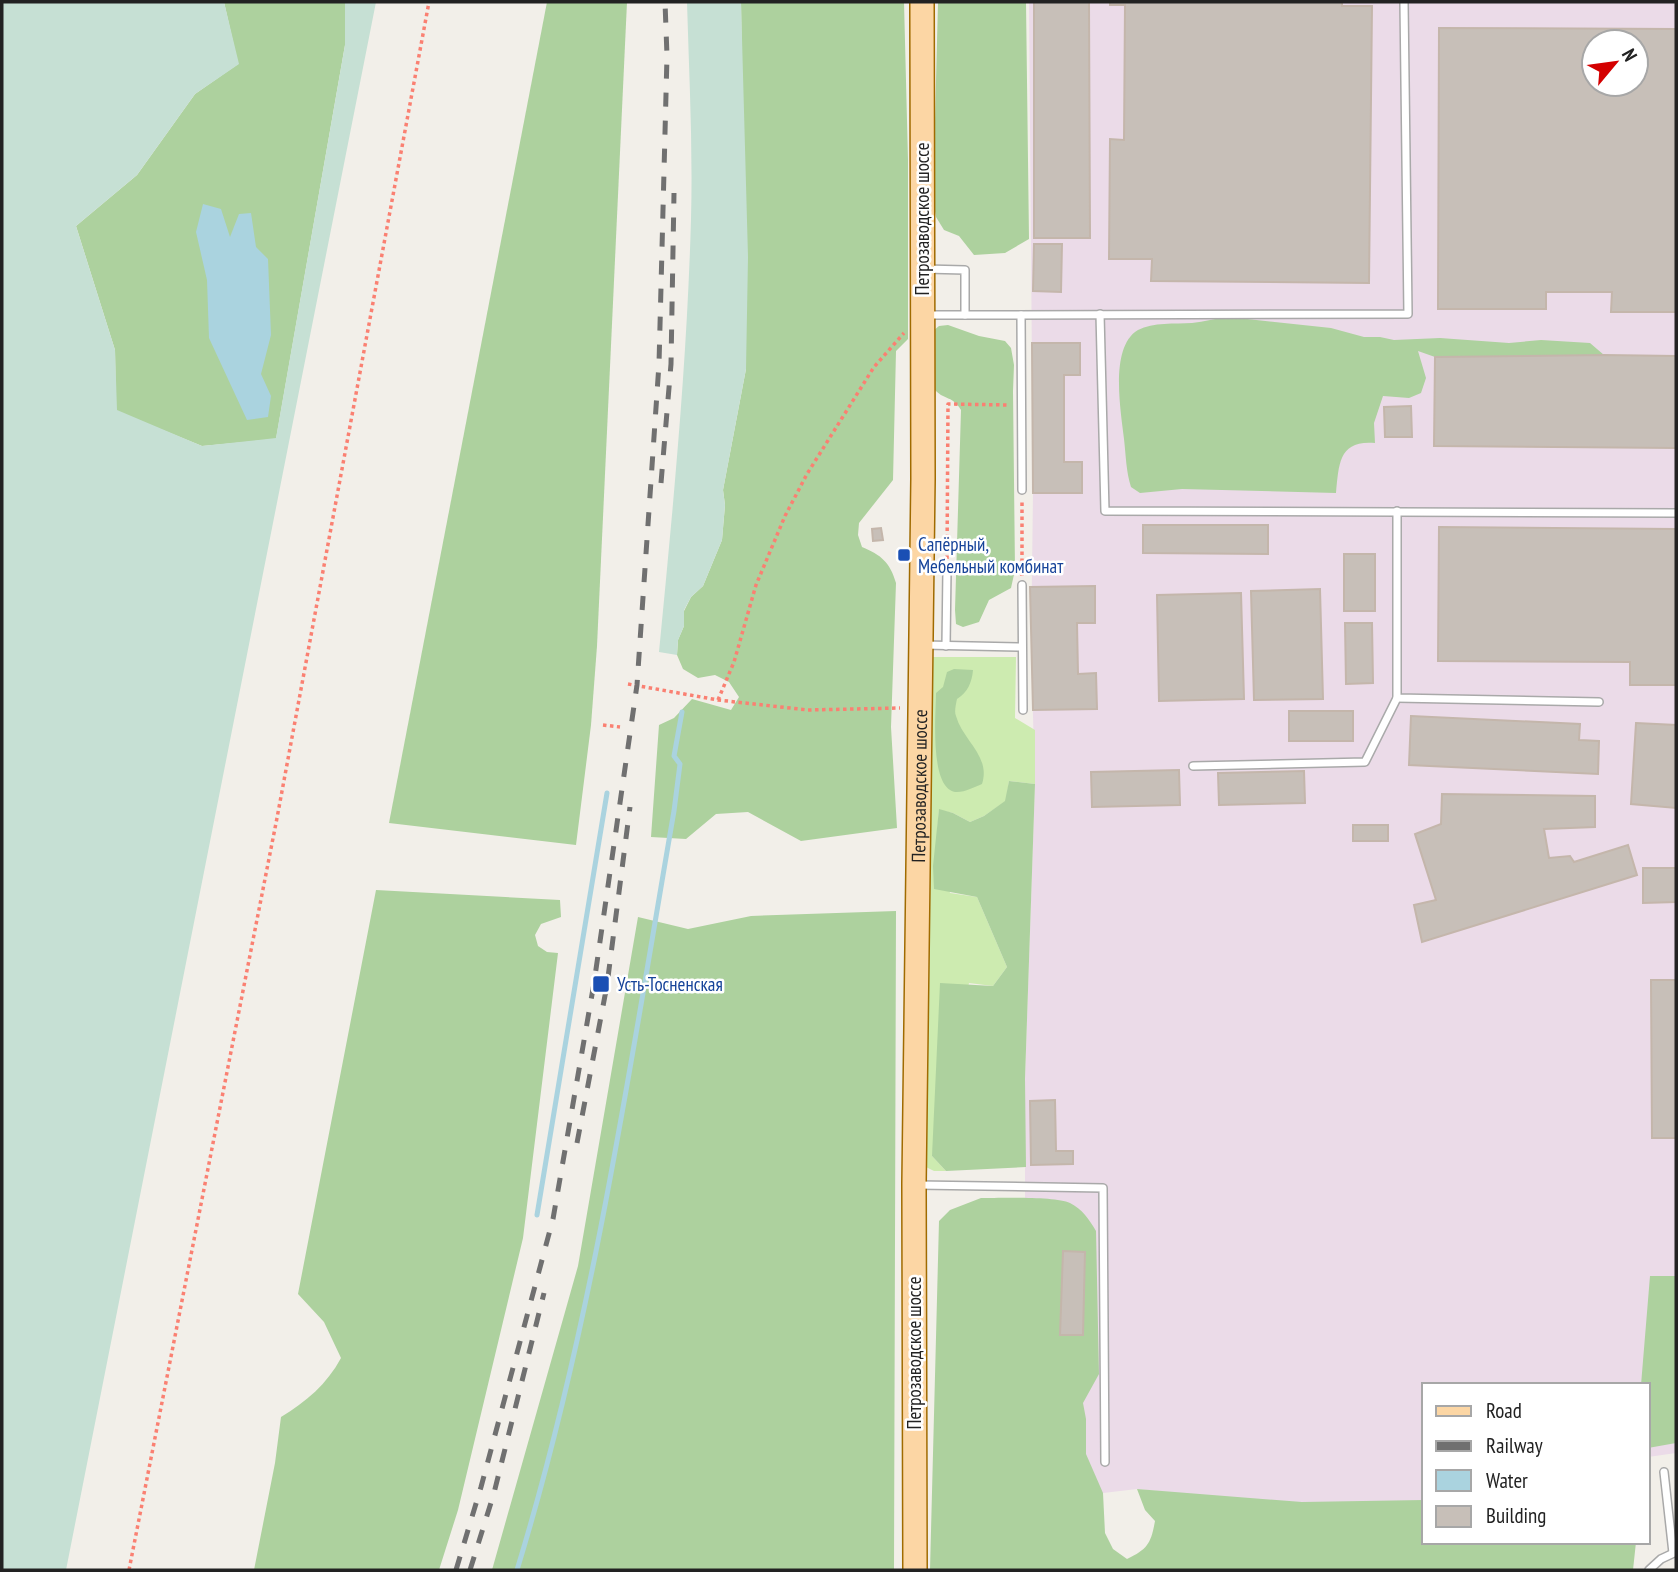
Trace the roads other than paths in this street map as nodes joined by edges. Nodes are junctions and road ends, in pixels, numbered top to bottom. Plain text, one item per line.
1 (922, 2) edge
2 (1404, 2) edge
3 (921, 270) junction
4 (1100, 314) junction
5 (922, 315) junction
6 (1021, 315) junction
7 (965, 316) junction
8 (1022, 490) road end
9 (1397, 511) junction
10 (1676, 513) edge
11 (947, 569) road end
12 (1022, 586) road end
13 (919, 645) junction
14 (946, 646) junction
15 (1022, 647) junction
16 (1397, 698) junction
17 (1599, 702) dead end
18 (1023, 710) dead end
19 (1193, 766) dead end
20 (914, 1184) junction
21 (1105, 1462) dead end
22 (1664, 1472) dead end
23 (1675, 1552) edge
24 (915, 1570) edge
25 (1649, 1570) edge

1 - 3 main road, Петрозаводское шоссе
2 - 4 lane
3 - 5 main road, Петрозаводское шоссе
3 - 7 lane
4 - 6 lane
4 - 9 lane
5 - 7 lane
5 - 13 main road, Петрозаводское шоссе
6 - 7 lane
6 - 8 lane
9 - 10 lane
9 - 16 lane
11 - 14 lane
12 - 15 lane
13 - 14 lane
13 - 20 main road, Петрозаводское шоссе
14 - 15 lane
15 - 18 lane
16 - 17 lane
16 - 19 lane
20 - 21 lane
20 - 24 main road, Петрозаводское шоссе
22 - 23 lane
23 - 25 lane

